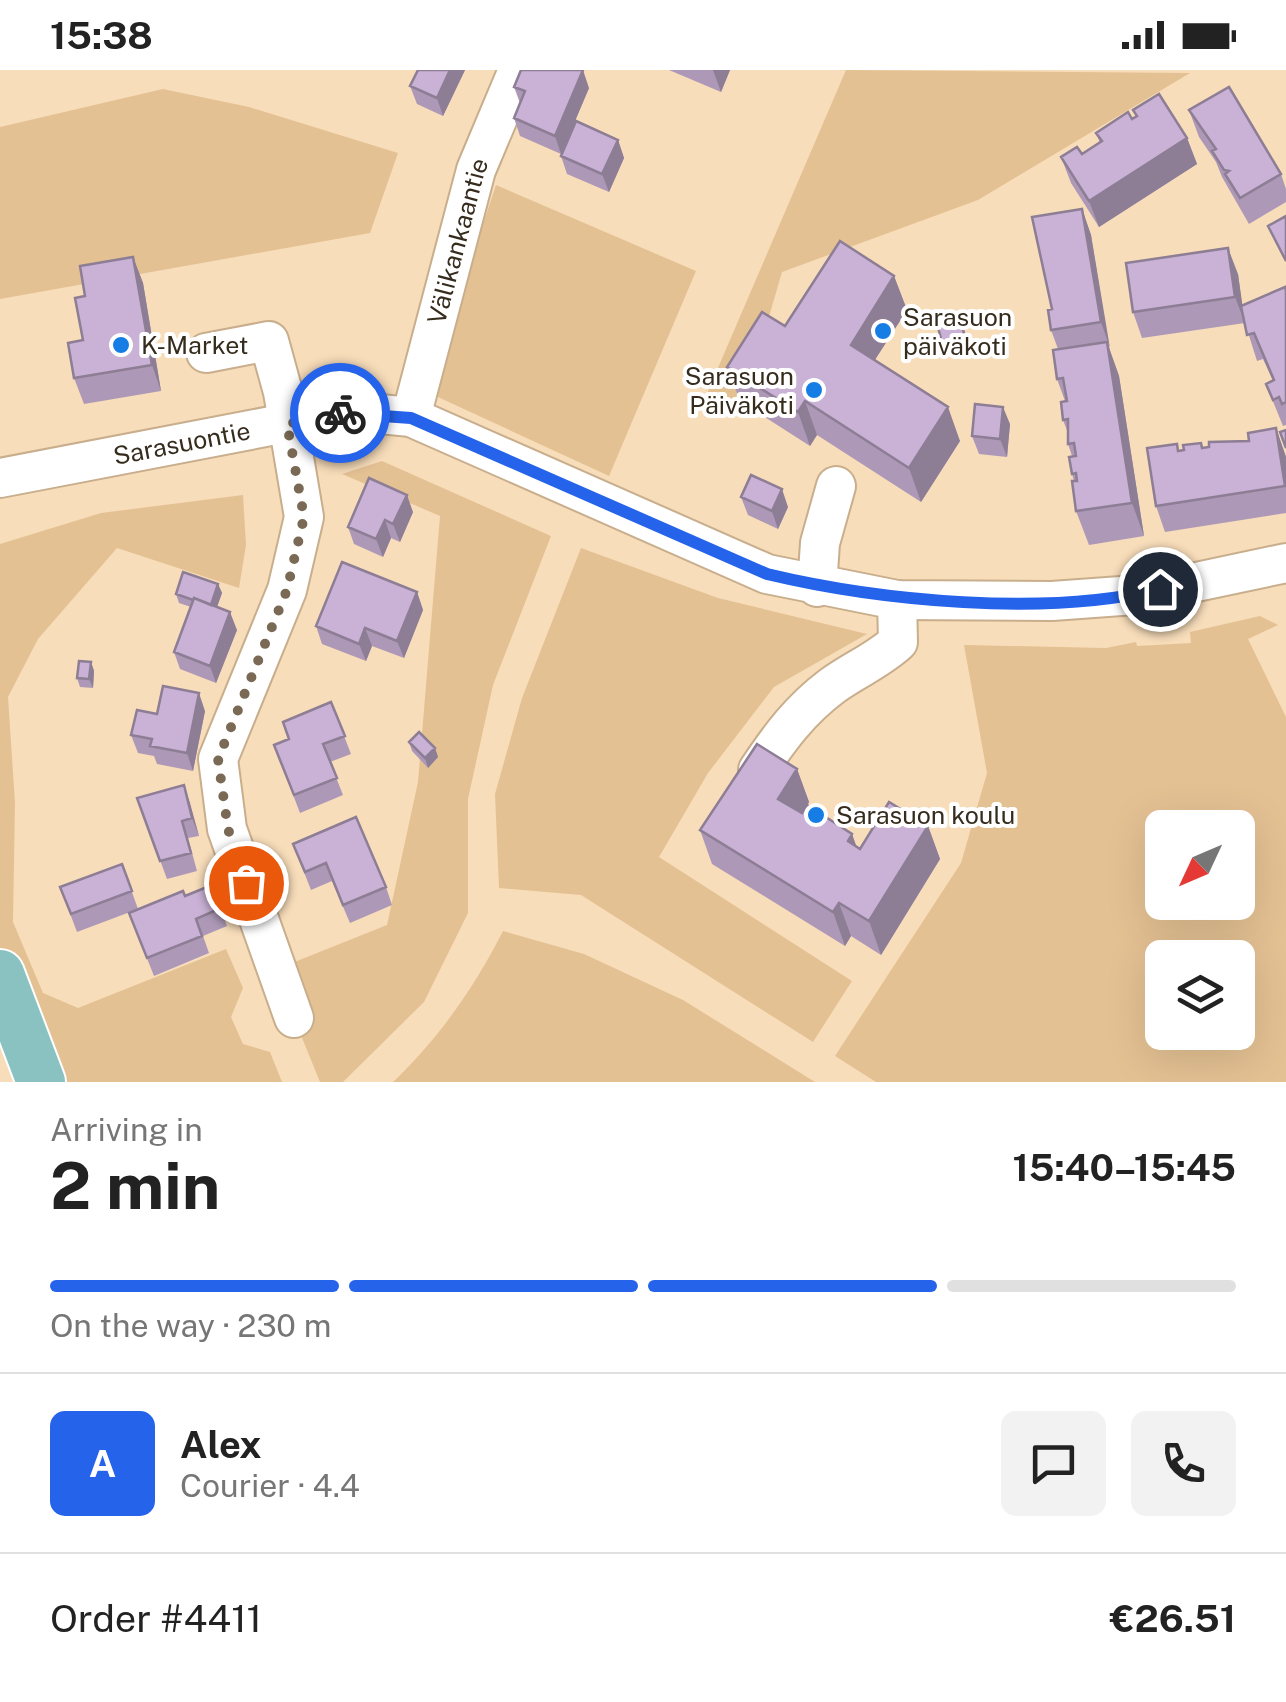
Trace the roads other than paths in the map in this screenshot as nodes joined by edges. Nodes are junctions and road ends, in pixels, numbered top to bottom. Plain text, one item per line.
1 (518, 70) edge
2 (206, 353) dead end
3 (411, 418) junction
4 (287, 424) junction
5 (0, 478) edge
6 (836, 486) dead end
7 (1286, 563) edge
8 (818, 586) junction
9 (897, 600) junction
10 (758, 770) edge
11 (0, 974) edge
12 (294, 1018) dead end
13 (42, 1082) edge

1 - 3 street, Välikankaantie
2 - 4 street
3 - 4 street, Sarasuontie
3 - 8 street, Sarasuontie
4 - 5 street, Sarasuontie
4 - 12 street
6 - 8 street
7 - 9 street, Sarasuontie
8 - 9 street, Sarasuontie
9 - 10 street
11 - 13 main road

